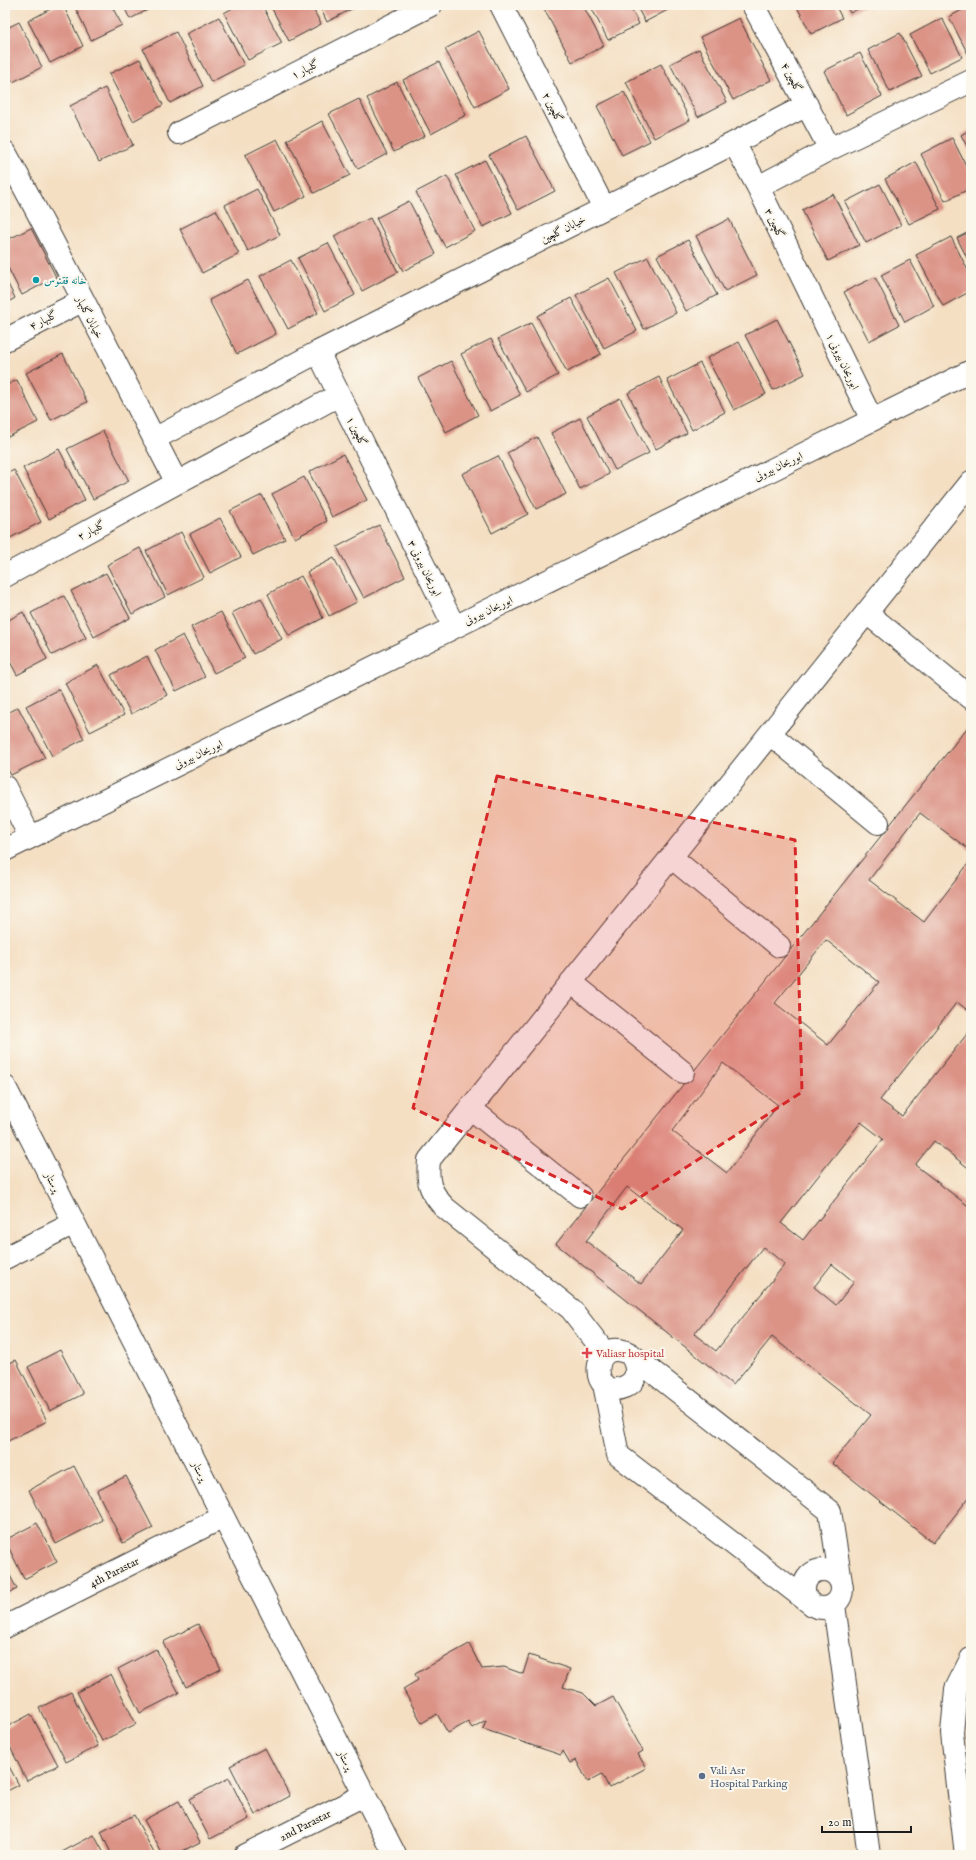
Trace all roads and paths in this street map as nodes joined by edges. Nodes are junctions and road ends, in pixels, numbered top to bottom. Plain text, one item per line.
1 (431, 5) edge
2 (501, 5) edge
3 (753, 5) edge
4 (971, 81) edge
5 (807, 105) junction
6 (179, 133) dead end
7 (734, 144) junction
8 (830, 149) junction
9 (5, 152) edge
10 (758, 187) junction
11 (604, 208) junction
12 (82, 301) junction
13 (815, 303) joint
14 (5, 340) edge
15 (318, 352) junction
16 (971, 371) edge
17 (339, 395) junction
18 (872, 420) junction
19 (154, 439) junction
20 (177, 484) junction
21 (967, 497) edge
22 (397, 511) joint
23 (5, 576) edge
24 (867, 613) junction
25 (454, 626) junction
26 (971, 698) edge
27 (770, 734) junction
28 (5, 787) edge
29 (878, 823) dead end
30 (30, 837) junction
31 (5, 850) edge
32 (672, 857) junction
33 (779, 946) dead end
34 (571, 982) junction
35 (683, 1072) dead end
36 (5, 1087) edge
37 (470, 1108) junction
38 (580, 1196) dead end
39 (74, 1223) junction
40 (5, 1258) edge
41 (605, 1353) junction
42 (630, 1354) junction
43 (604, 1384) junction
44 (223, 1517) junction
45 (841, 1582) junction
46 (810, 1603) junction
47 (834, 1604) junction
48 (5, 1627) edge
49 (971, 1659) edge
50 (364, 1795) junction
51 (245, 1855) edge
52 (395, 1855) edge
53 (869, 1855) edge
54 (966, 1855) edge

1 - 6 street, گلبهار ۱
2 - 11 street, گلچین ۲
3 - 5 street, گلچین ۴
4 - 8 street
5 - 7 street, خیابان گلچین
5 - 8 street, گلچین ۴
7 - 10 street, گلچین ۳
7 - 11 street, خیابان گلچین
8 - 10 street
9 - 12 street, خیابان گلبهار
10 - 13 street, گلچین ۳
11 - 15 street, خیابان گلچین
12 - 14 street, گلبهار ۴
12 - 19 street, خیابان گلبهار
13 - 18 street, ابوریحان بیرونی ۱
15 - 17 street, گلچین ۱
15 - 19 street
16 - 18 street, ابوریحان بیرونی
17 - 20 street, گلبهار ۲
17 - 22 street, گلچین ۱
18 - 25 street, ابوریحان بیرونی
19 - 20 street, خیابان گلبهار
20 - 23 street, گلبهار ۲
21 - 24 street
22 - 25 street, ابوریحان بیرونی ۳
24 - 26 street
24 - 27 street
25 - 30 street, ابوریحان بیرونی
27 - 29 street
27 - 32 street
28 - 30 street
30 - 31 street, ابوریحان بیرونی
32 - 33 street
32 - 34 street
34 - 35 street
34 - 37 street
36 - 39 street, پرستار
37 - 38 street
37 - 41 street
39 - 40 street
39 - 44 street, پرستار
41 - 42 street
41 - 43 street
42 - 43 street
42 - 45 street
43 - 46 street
44 - 48 street, 4th Parastar
44 - 50 street, پرستار
45 - 46 street
45 - 47 street
46 - 47 street
47 - 53 street
49 - 54 street
50 - 51 street, 2nd Parastar
50 - 52 street, پرستار

